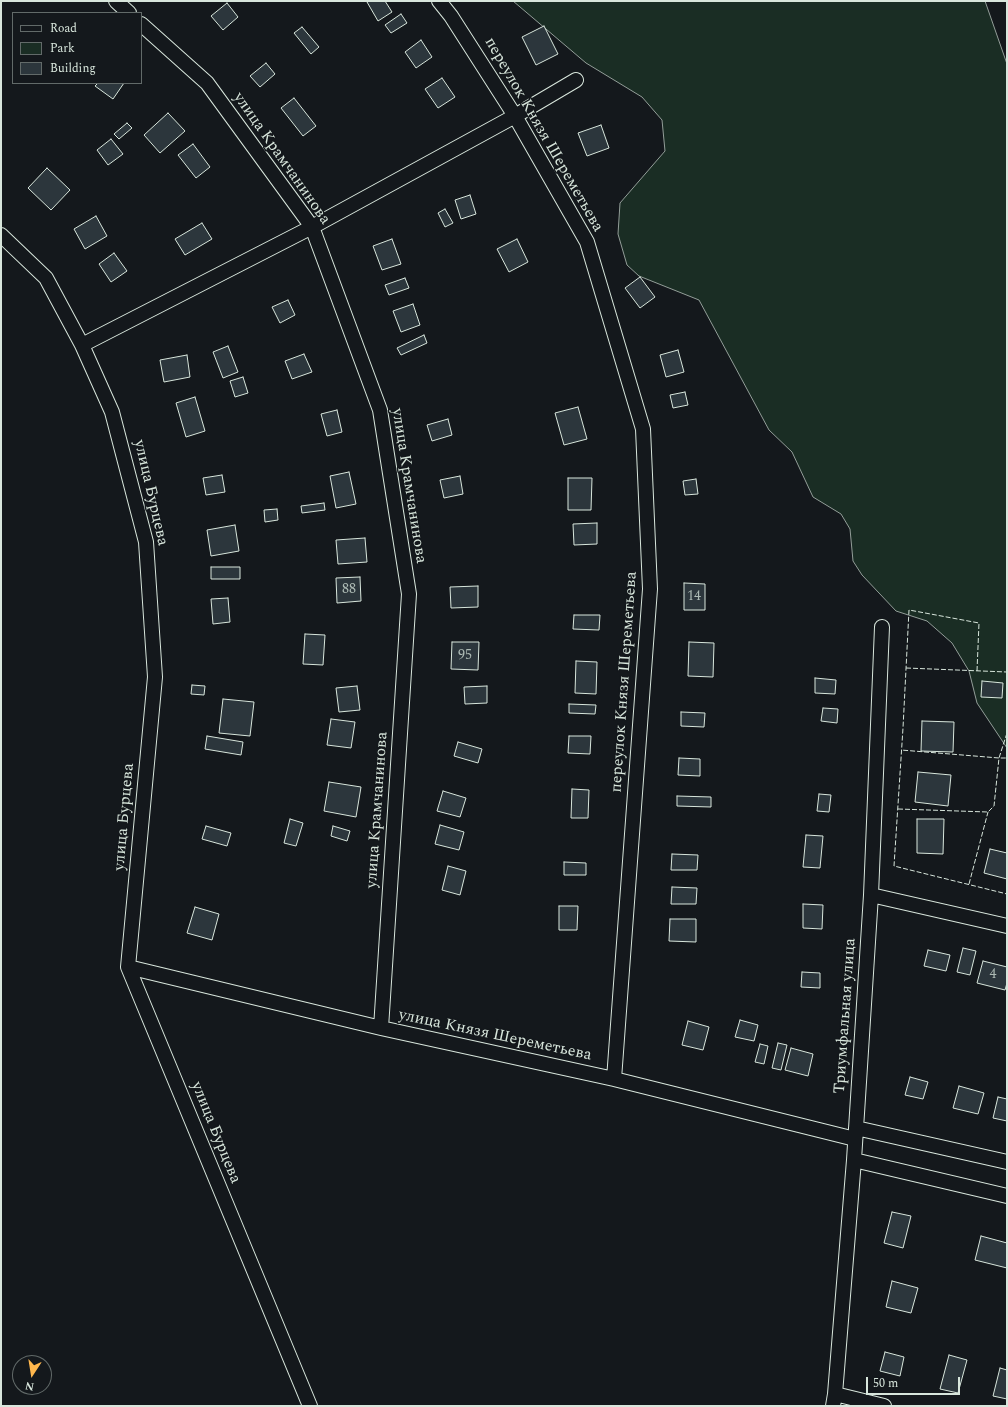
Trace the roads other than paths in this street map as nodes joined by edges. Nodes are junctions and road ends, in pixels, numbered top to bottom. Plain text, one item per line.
1 (116, 1) edge
2 (439, 1) edge
3 (128, 12) edge
4 (142, 25) edge
5 (576, 80) dead end
6 (515, 116) junction
7 (312, 227) junction
8 (1, 235) edge
9 (82, 345) junction
10 (882, 627) dead end
11 (871, 895) junction
12 (1007, 926) edge
13 (128, 967) junction
14 (381, 1028) junction
15 (614, 1078) junction
16 (856, 1134) junction
17 (854, 1160) junction
18 (1007, 1162) edge
19 (1007, 1196) edge
20 (834, 1400) edge
21 (310, 1406) edge
22 (884, 1406) edge

1 - 3 street
2 - 6 street, переулок Князя Шереметьева
4 - 7 street, улица Крамчанинова
5 - 6 street
6 - 7 street
6 - 15 street, переулок Князя Шереметьева
7 - 9 street
7 - 14 street, улица Крамчанинова
8 - 9 street, улица Бурцева
9 - 13 street, улица Бурцева
10 - 11 street, Триумфальная улица
11 - 12 street
11 - 16 street, Триумфальная улица
13 - 14 street, улица Князя Шереметьева
13 - 21 street, улица Бурцева
14 - 15 street, улица Князя Шереметьева
15 - 16 street, улица Князя Шереметьева
16 - 17 street, Триумфальная улица
16 - 18 street, улица Князя Шереметьева
17 - 19 street
17 - 20 street, Триумфальная улица
20 - 22 street

